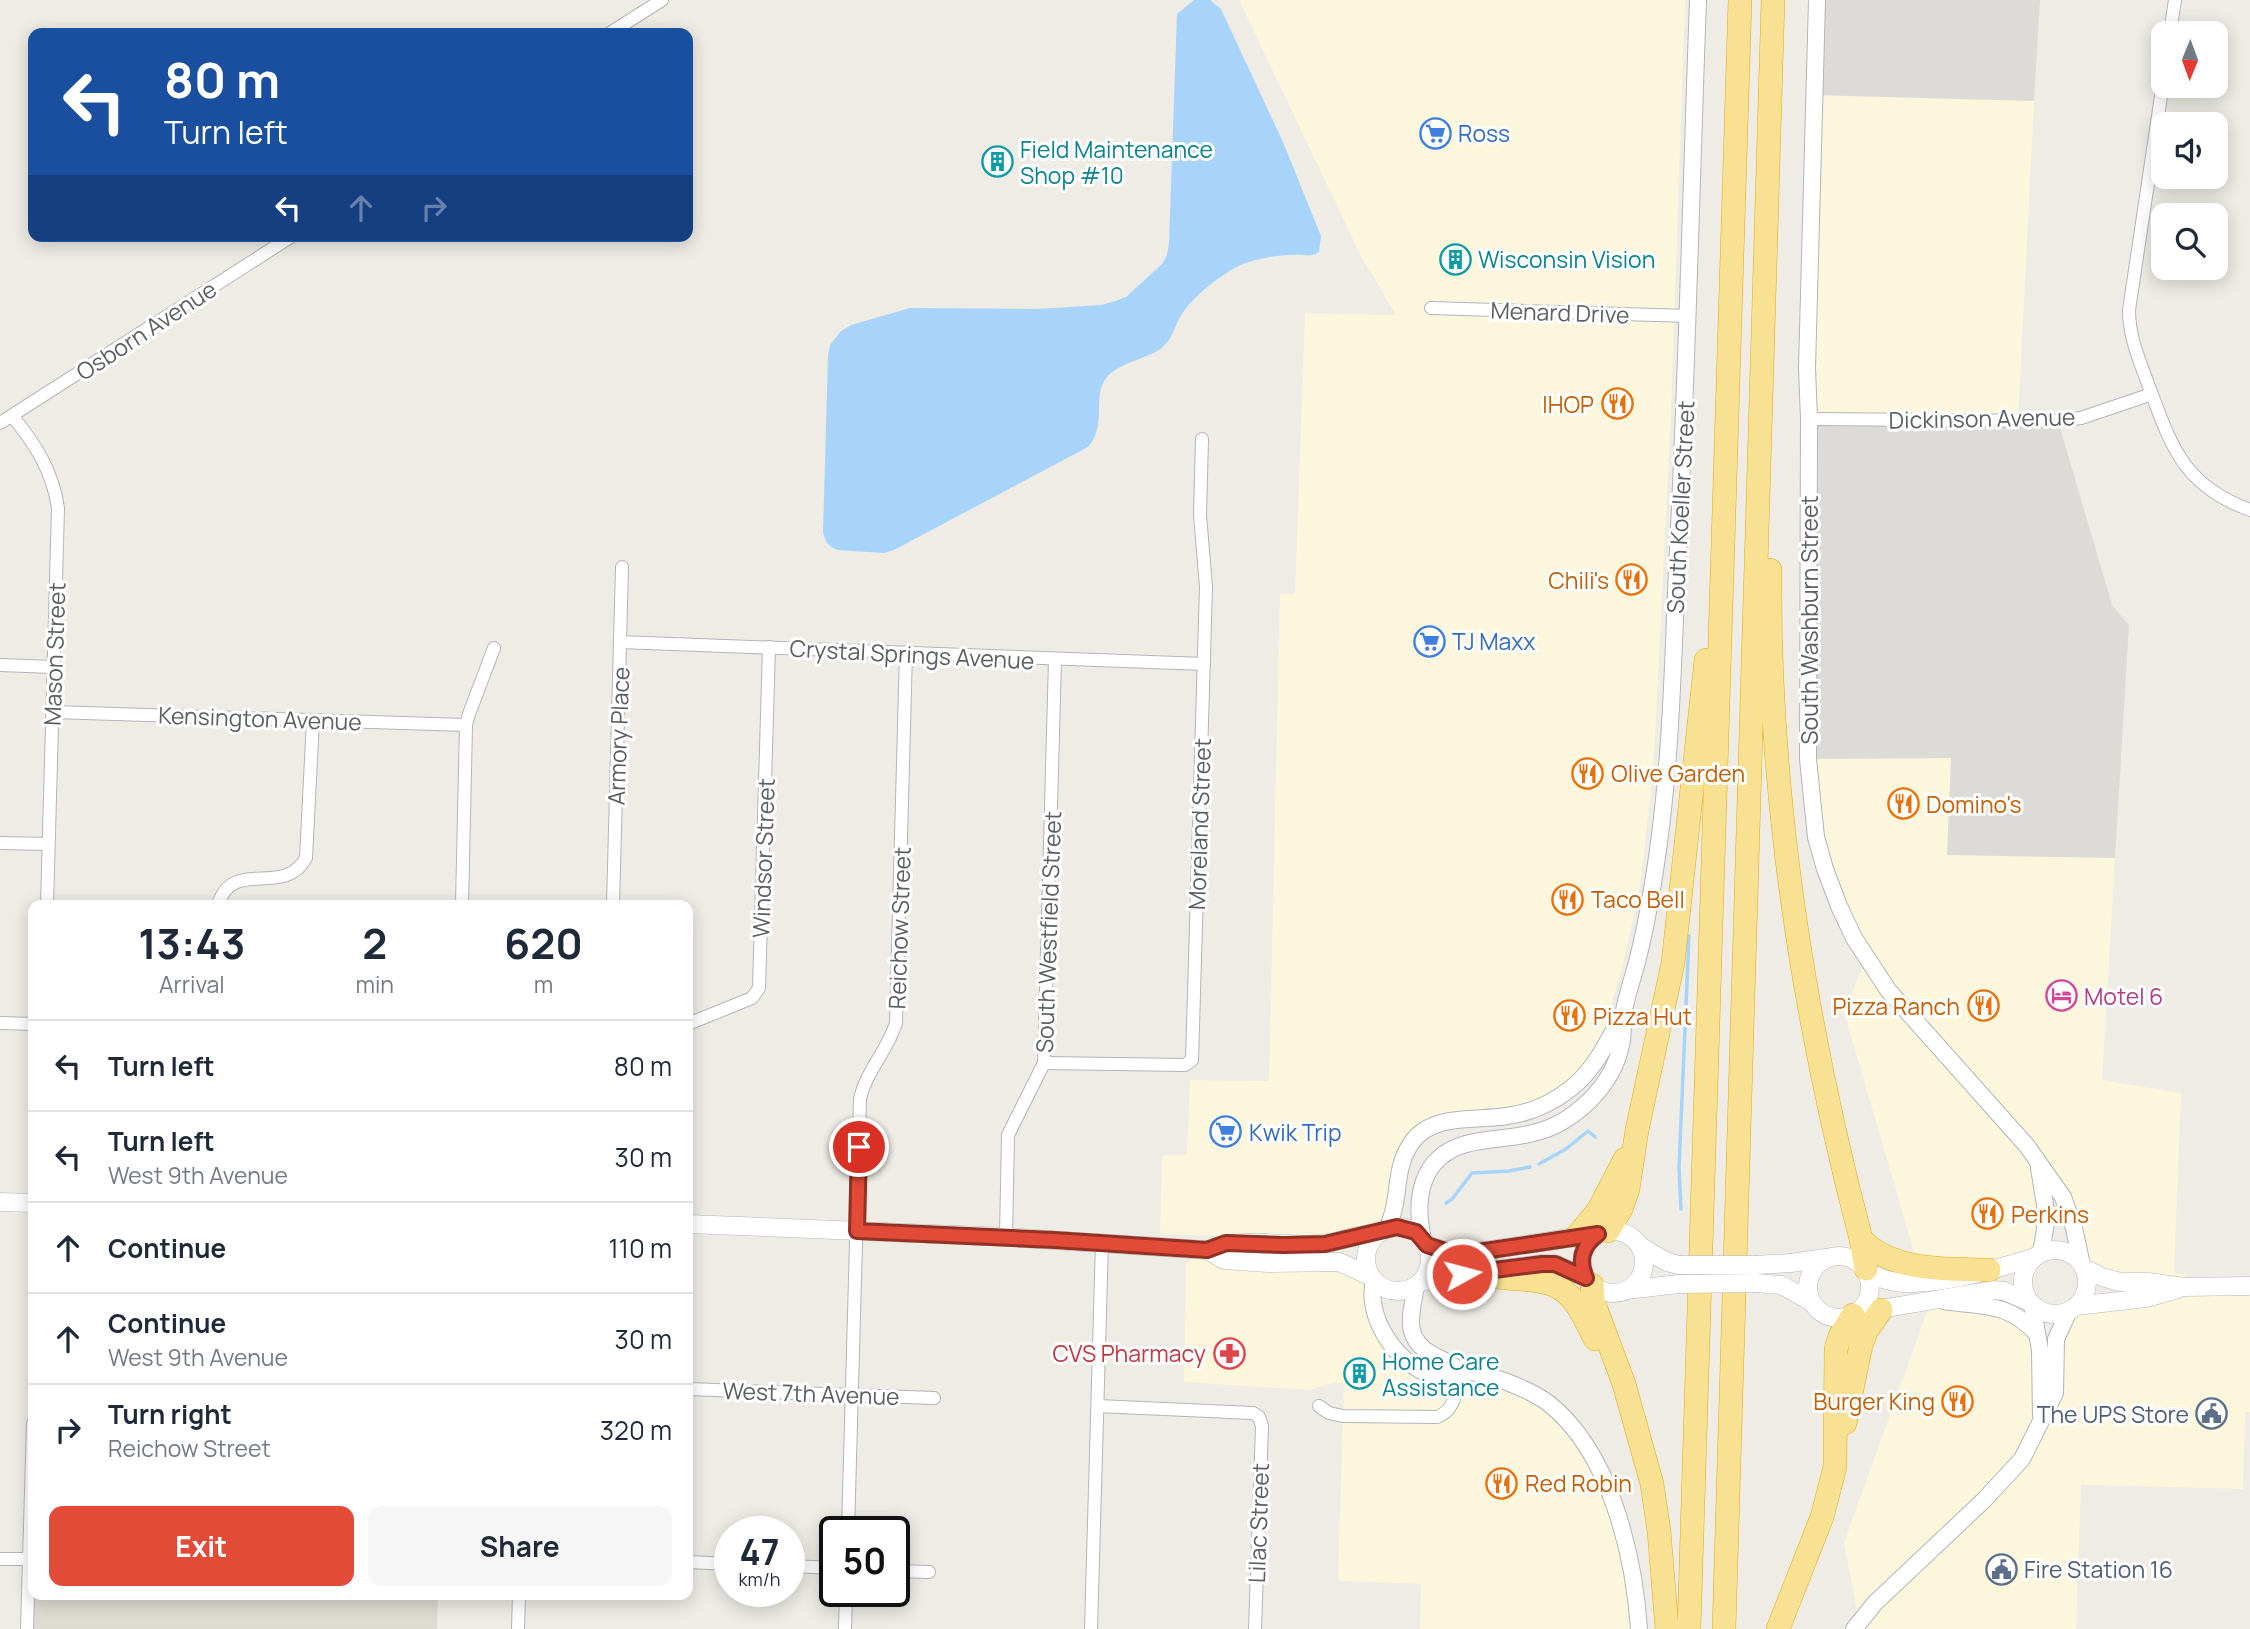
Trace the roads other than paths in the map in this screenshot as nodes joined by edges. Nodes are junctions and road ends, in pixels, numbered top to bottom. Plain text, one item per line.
1 (662, 0) edge
2 (1698, 0) edge
3 (1740, 0) edge
4 (1773, 0) edge
5 (1816, 0) edge
6 (2175, 0) edge
7 (2172, 21) edge
8 (618, 28) edge
9 (2161, 98) edge
10 (283, 242) edge
11 (1431, 308) dead end
12 (1689, 316) junction
13 (2152, 394) junction
14 (12, 416) junction
15 (1809, 419) junction
16 (1760, 422) junction
17 (0, 423) edge
18 (1202, 439) dead end
19 (2250, 510) edge
20 (622, 567) dead end
21 (1721, 619) junction
22 (620, 642) junction
23 (769, 647) junction
24 (494, 648) dead end
25 (906, 652) junction
26 (1055, 660) junction
27 (1204, 664) junction
28 (0, 666) edge
29 (53, 667) junction
30 (53, 712) junction
31 (313, 720) junction
32 (467, 725) junction
33 (0, 843) edge
34 (48, 844) junction
35 (47, 900) edge
36 (220, 900) edge
37 (462, 900) edge
38 (613, 900) edge
39 (1624, 1010) junction
40 (693, 1022) edge
41 (0, 1023) edge
42 (28, 1024) edge
43 (1044, 1063) junction
44 (1637, 1130) junction
45 (2039, 1166) junction
46 (0, 1202) edge
47 (28, 1203) edge
48 (693, 1224) edge
49 (857, 1231) junction
50 (1384, 1231) junction
51 (1594, 1234) junction
52 (1006, 1237) junction
53 (1861, 1239) junction
54 (1102, 1242) junction
55 (1425, 1242) junction
56 (1640, 1246) junction
57 (1207, 1250) junction
58 (2038, 1255) junction
59 (1826, 1258) junction
60 (2083, 1267) junction
61 (1989, 1270) junction
62 (1867, 1271) junction
63 (1474, 1273) junction
64 (1756, 1274) junction
65 (1679, 1275) junction
66 (1372, 1278) junction
67 (1589, 1282) junction
68 (1420, 1283) junction
69 (2250, 1286) edge
70 (2185, 1287) junction
71 (1626, 1290) junction
72 (1931, 1300) junction
73 (1812, 1302) junction
74 (2030, 1303) junction
75 (2073, 1309) junction
76 (1864, 1312) junction
77 (2038, 1334) junction
78 (1461, 1372) junction
79 (693, 1389) edge
80 (852, 1394) junction
81 (934, 1398) dead end
82 (1098, 1406) junction
83 (1319, 1406) dead end
84 (1630, 1408) junction
85 (2041, 1418) junction
86 (848, 1516) edge
87 (0, 1559) edge
88 (28, 1559) edge
89 (693, 1562) edge
90 (714, 1563) edge
91 (910, 1571) edge
92 (929, 1572) dead end
93 (28, 1594) edge
94 (519, 1600) edge
95 (846, 1607) edge
96 (27, 1629) edge
97 (517, 1629) edge
98 (845, 1629) edge
99 (1091, 1629) edge
100 (1255, 1629) edge
101 (1639, 1629) edge
102 (1667, 1629) edge
103 (1689, 1629) edge
104 (1724, 1629) edge
105 (1778, 1629) edge
106 (1853, 1629) edge

1 - 8 street
2 - 12 street, South Koeller Street
3 - 21 highway
4 - 16 highway
5 - 15 street, South Washburn Street
6 - 7 street
9 - 13 street
10 - 14 street, Osborn Avenue
11 - 12 street, Menard Drive
12 - 39 street, South Koeller Street
13 - 15 street, Dickinson Avenue
13 - 19 street
14 - 17 street, Osborn Avenue
14 - 29 street, Mason Street
15 - 45 street, South Washburn Street
16 - 53 highway
16 - 104 highway
18 - 27 street, Moreland Street
20 - 22 street, Armory Place
21 - 44 highway
21 - 103 highway
22 - 23 street, Crystal Springs Avenue
22 - 38 street, Armory Place
23 - 25 street, Crystal Springs Avenue
23 - 40 street, Windsor Street
24 - 32 street
25 - 26 street, Crystal Springs Avenue
25 - 49 street, Reichow Street
26 - 27 street, Crystal Springs Avenue
26 - 43 street, South Westfield Street
27 - 43 street, Moreland Street
28 - 29 street
29 - 30 street, Mason Street
30 - 31 street, Kensington Avenue
30 - 34 street, Mason Street
31 - 32 street, Kensington Avenue
31 - 36 street
32 - 37 street
33 - 34 street
34 - 35 street, Mason Street
39 - 50 street, South Koeller Street
39 - 55 street, South Koeller Street
41 - 42 street
43 - 52 street, South Westfield Street
44 - 51 highway
44 - 51 highway
45 - 58 street, South Washburn Street
45 - 60 street, South Washburn Street
46 - 47 main road
48 - 49 main road
49 - 52 main road
49 - 80 street, Reichow Street
50 - 55 main road
50 - 57 main road
50 - 66 main road
51 - 55 main road
51 - 56 main road
51 - 67 main road
52 - 54 main road
53 - 61 highway
53 - 62 highway
54 - 57 main road
54 - 82 street
55 - 68 main road
56 - 65 main road
56 - 71 main road
57 - 66 main road
58 - 60 main road
58 - 61 main road
58 - 74 main road
59 - 62 main road
59 - 64 main road
59 - 73 main road
60 - 70 main road
60 - 75 main road
61 - 62 main road
62 - 76 main road
63 - 67 main road
63 - 68 main road
63 - 84 highway
64 - 65 main road, bridge
64 - 73 main road
65 - 71 main road
66 - 68 main road
66 - 78 street
67 - 71 main road
67 - 84 highway
68 - 78 street
69 - 70 main road
70 - 75 main road
72 - 74 main road
72 - 76 main road
72 - 77 street
73 - 76 main road
74 - 75 main road
74 - 77 street
75 - 85 street
76 - 105 highway
77 - 85 street
78 - 83 street
78 - 101 street
79 - 80 street, West 7th Avenue
80 - 81 street, West 7th Avenue
80 - 86 street, Reichow Street
82 - 99 street
82 - 100 street, Lilac Street
84 - 102 highway
85 - 106 street
87 - 88 street
89 - 90 street
91 - 92 street
93 - 96 street
94 - 97 street
95 - 98 street

